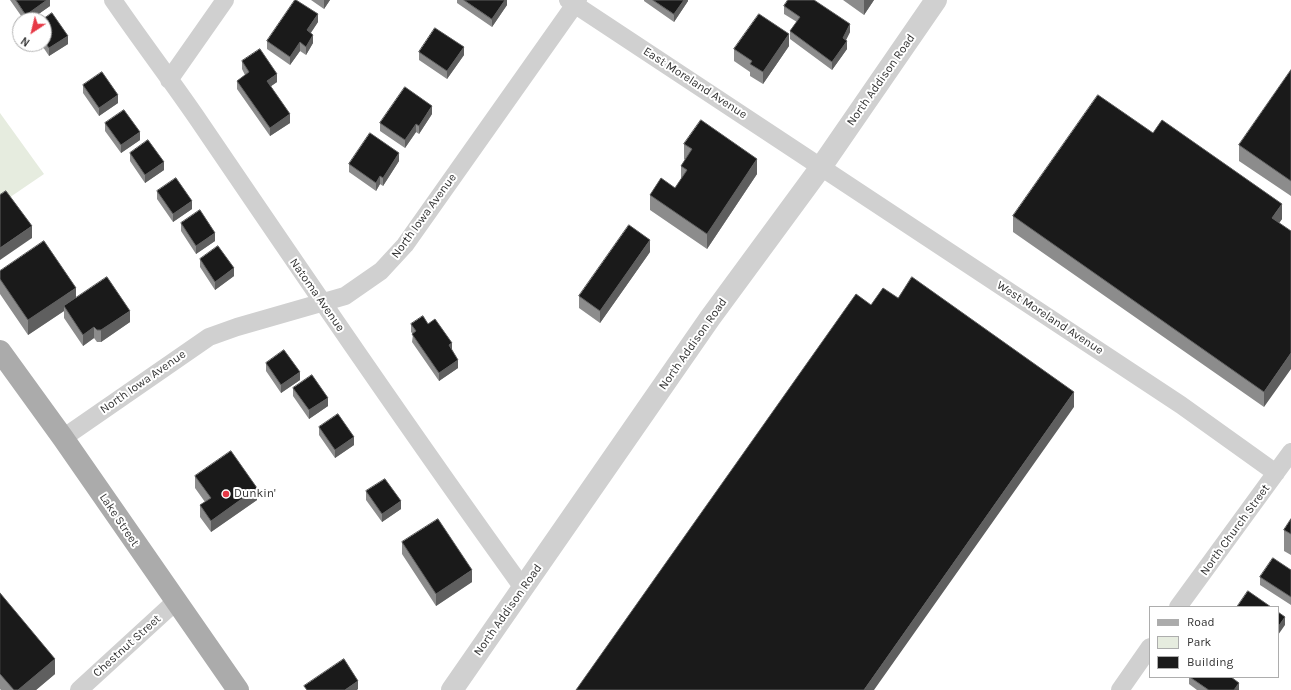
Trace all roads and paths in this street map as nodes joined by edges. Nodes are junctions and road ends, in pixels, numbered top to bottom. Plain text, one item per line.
1 (113, 0) edge
2 (226, 0) edge
3 (936, 0) edge
4 (574, 2) edge
5 (169, 80) junction
6 (821, 167) junction
7 (324, 303) junction
8 (0, 351) edge
9 (63, 438) junction
10 (1291, 452) edge
11 (1276, 473) junction
12 (524, 588) junction
13 (175, 602) junction
14 (1179, 606) edge
15 (1149, 648) edge
16 (79, 690) edge
17 (238, 690) edge
18 (452, 690) edge
19 (1120, 690) edge

1 - 5 street, Natoma Avenue
2 - 5 street
3 - 6 street, North Addison Road
4 - 6 street, East Moreland Avenue
4 - 7 street, North Iowa Avenue
5 - 7 street, Natoma Avenue
6 - 11 street, West Moreland Avenue
6 - 12 street, North Addison Road
7 - 9 street, North Iowa Avenue
7 - 12 street, Natoma Avenue
8 - 9 main road, Lake Street
9 - 13 main road, Lake Street
10 - 11 street, North Church Street
11 - 14 street, North Church Street
12 - 18 street, North Addison Road
13 - 16 street, Chestnut Street
13 - 17 main road, Lake Street
15 - 19 street

